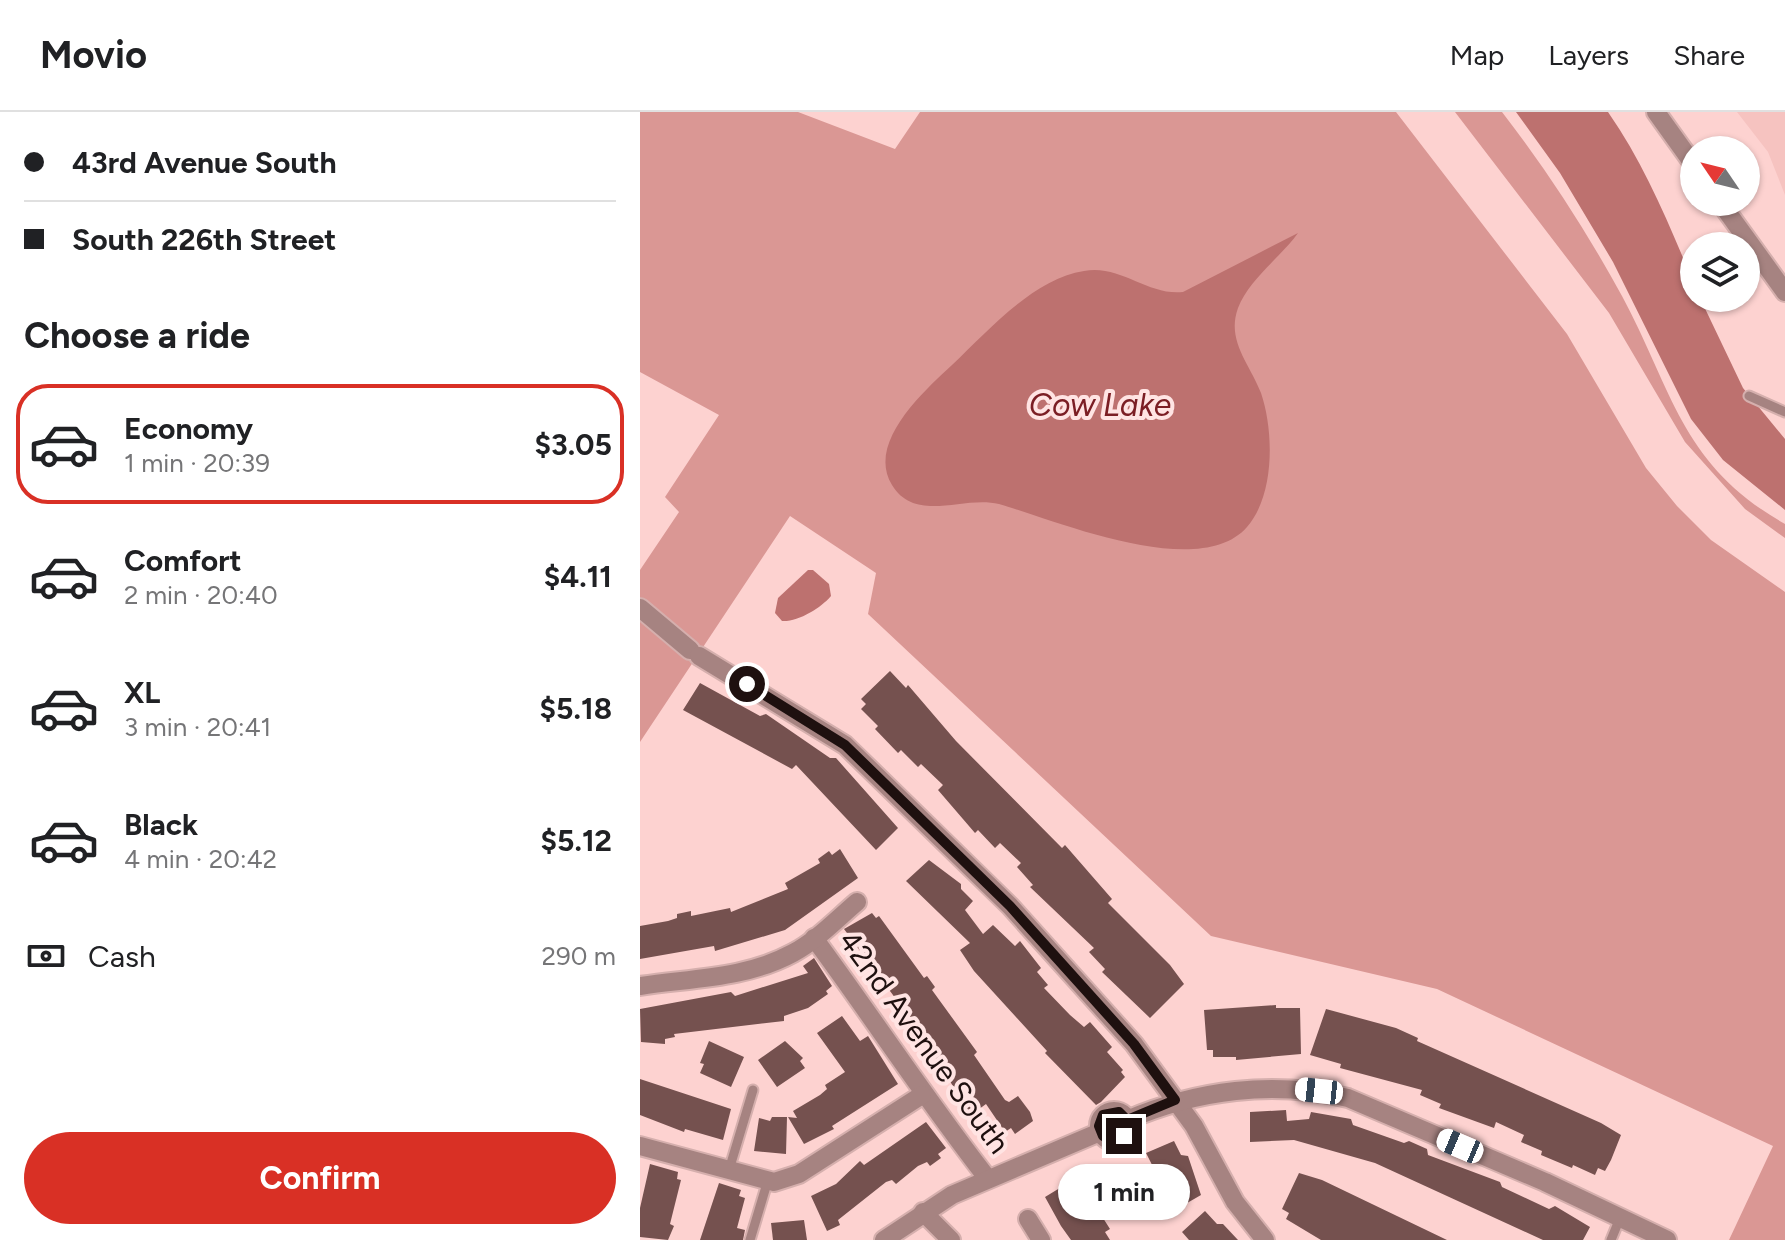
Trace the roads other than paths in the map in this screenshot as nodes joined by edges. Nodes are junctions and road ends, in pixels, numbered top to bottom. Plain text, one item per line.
1 (1656, 112) edge
2 (1680, 145) edge
3 (1730, 216) edge
4 (1785, 292) edge
5 (1749, 396) dead end
6 (1785, 412) edge
7 (640, 608) edge
8 (857, 902) dead end
9 (814, 938) junction
10 (640, 986) edge
11 (753, 1090) dead end
12 (922, 1095) junction
13 (1175, 1100) junction
14 (640, 1146) edge
15 (729, 1170) junction
16 (988, 1179) junction
17 (771, 1181) junction
18 (923, 1212) junction
19 (1620, 1218) junction
20 (1028, 1219) dead end
21 (750, 1240) edge
22 (884, 1240) edge
23 (951, 1240) edge
24 (1041, 1240) edge
25 (1265, 1240) edge
26 (1611, 1240) edge
27 (1667, 1240) edge

1 - 2 street
3 - 4 street
5 - 6 lane
7 - 13 street
8 - 9 street
9 - 10 street
9 - 12 street, 42nd Avenue South
11 - 15 lane
12 - 16 street, 42nd Avenue South
12 - 17 street
13 - 16 street
13 - 19 street
13 - 25 street
14 - 15 street
15 - 17 street
16 - 18 street
17 - 21 lane
18 - 22 street
18 - 23 street
19 - 26 lane
19 - 27 street
20 - 24 street

